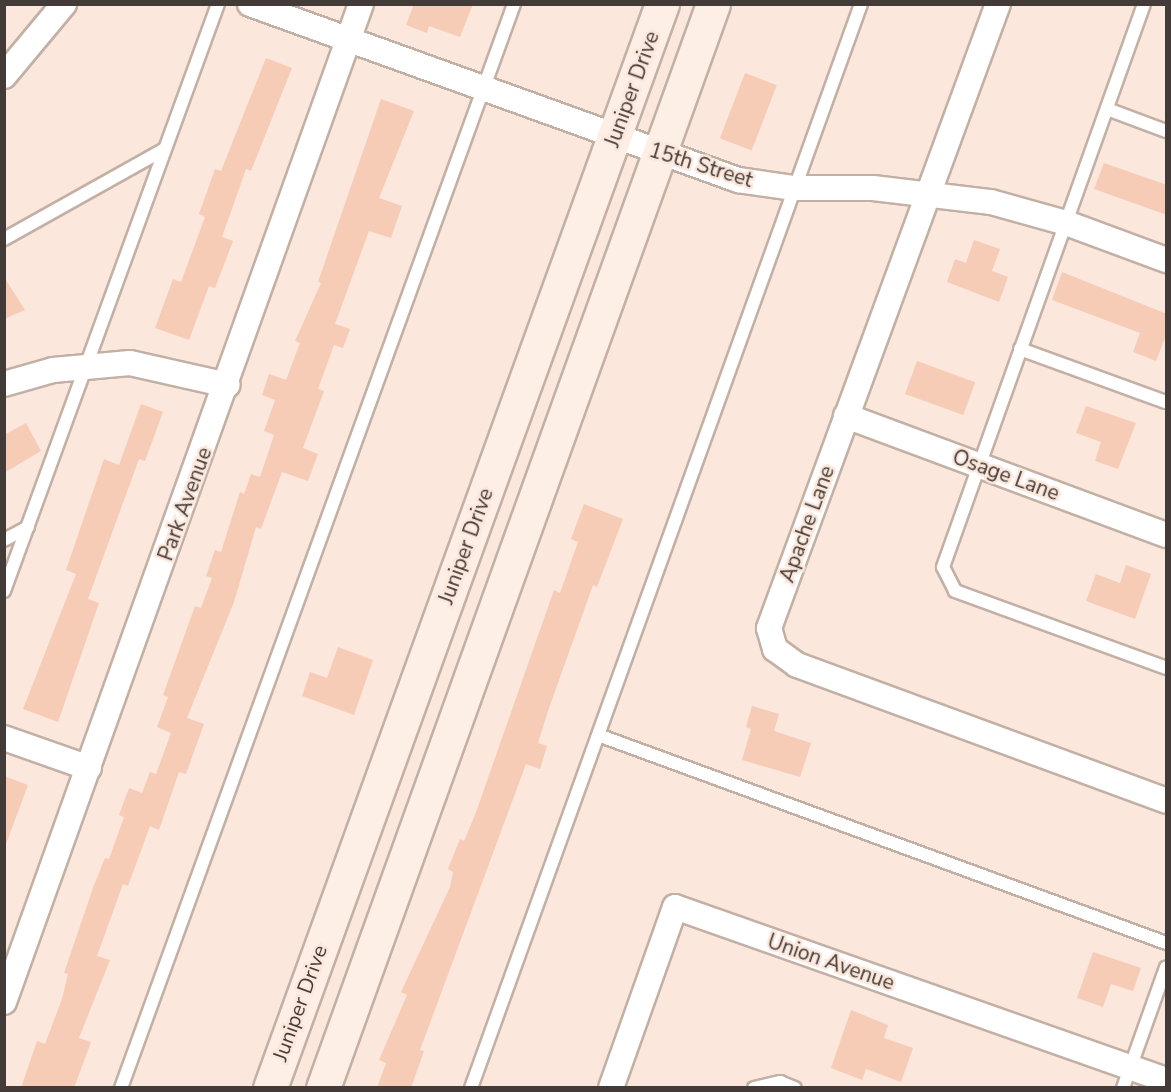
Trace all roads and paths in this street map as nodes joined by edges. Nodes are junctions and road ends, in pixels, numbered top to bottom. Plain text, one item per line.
1 (64, 4) edge
2 (218, 4) edge
3 (250, 4) edge
4 (361, 4) edge
5 (514, 4) edge
6 (662, 4) edge
7 (713, 4) edge
8 (861, 4) edge
9 (998, 4) edge
10 (1144, 4) edge
11 (348, 39) junction
12 (4, 76) edge
13 (483, 88) junction
14 (1107, 109) junction
15 (1167, 131) edge
16 (615, 137) junction
17 (163, 150) junction
18 (658, 152) junction
19 (794, 188) junction
20 (927, 193) junction
21 (1066, 223) junction
22 (4, 239) edge
23 (1167, 260) edge
24 (1020, 349) junction
25 (89, 364) junction
26 (4, 384) edge
27 (228, 385) junction
28 (1167, 402) edge
29 (846, 416) junction
30 (978, 465) junction
31 (28, 527) junction
32 (1167, 535) edge
33 (4, 540) edge
34 (4, 591) edge
35 (1167, 668) edge
36 (413, 690) junction
37 (459, 707) junction
38 (598, 735) junction
39 (4, 738) edge
40 (88, 768) junction
41 (1167, 801) edge
42 (1167, 943) edge
43 (1167, 967) edge
44 (4, 1002) edge
45 (1126, 1077) edge
46 (1167, 1080) edge
47 (122, 1088) edge
48 (270, 1088) edge
49 (323, 1088) edge
50 (471, 1088) edge
51 (611, 1088) edge
52 (754, 1088) edge
53 (795, 1088) edge

1 - 12 street
2 - 17 lane
3 - 11 street, 15th Street
4 - 11 street, Park Avenue
5 - 13 lane
6 - 16 street, Juniper Drive
7 - 18 street
8 - 19 lane
9 - 20 street, Apache Lane
10 - 14 lane
11 - 13 street, 15th Street
11 - 27 street, Park Avenue
13 - 16 street, 15th Street
13 - 47 lane
14 - 15 lane
14 - 21 lane
16 - 18 street, 15th Street
16 - 36 street, Juniper Drive
17 - 22 lane
17 - 25 lane
18 - 19 street, 15th Street
18 - 37 street
19 - 20 street, 15th Street
19 - 38 lane
20 - 21 street, 15th Street
20 - 29 street, Apache Lane
21 - 23 street, 15th Street
21 - 24 lane
24 - 28 lane
24 - 30 lane
25 - 26 street
25 - 27 street
25 - 31 lane
27 - 40 street, Park Avenue
29 - 30 street, Osage Lane
29 - 41 street, Apache Lane
30 - 32 street, Osage Lane
30 - 35 lane
31 - 33 lane
31 - 34 lane
36 - 37 street
36 - 48 street, Juniper Drive
37 - 49 street
38 - 42 lane
38 - 50 lane
39 - 40 street
40 - 44 street, Park Avenue
43 - 45 lane
45 - 46 street, Union Avenue
45 - 51 street, Union Avenue
52 - 53 lane

